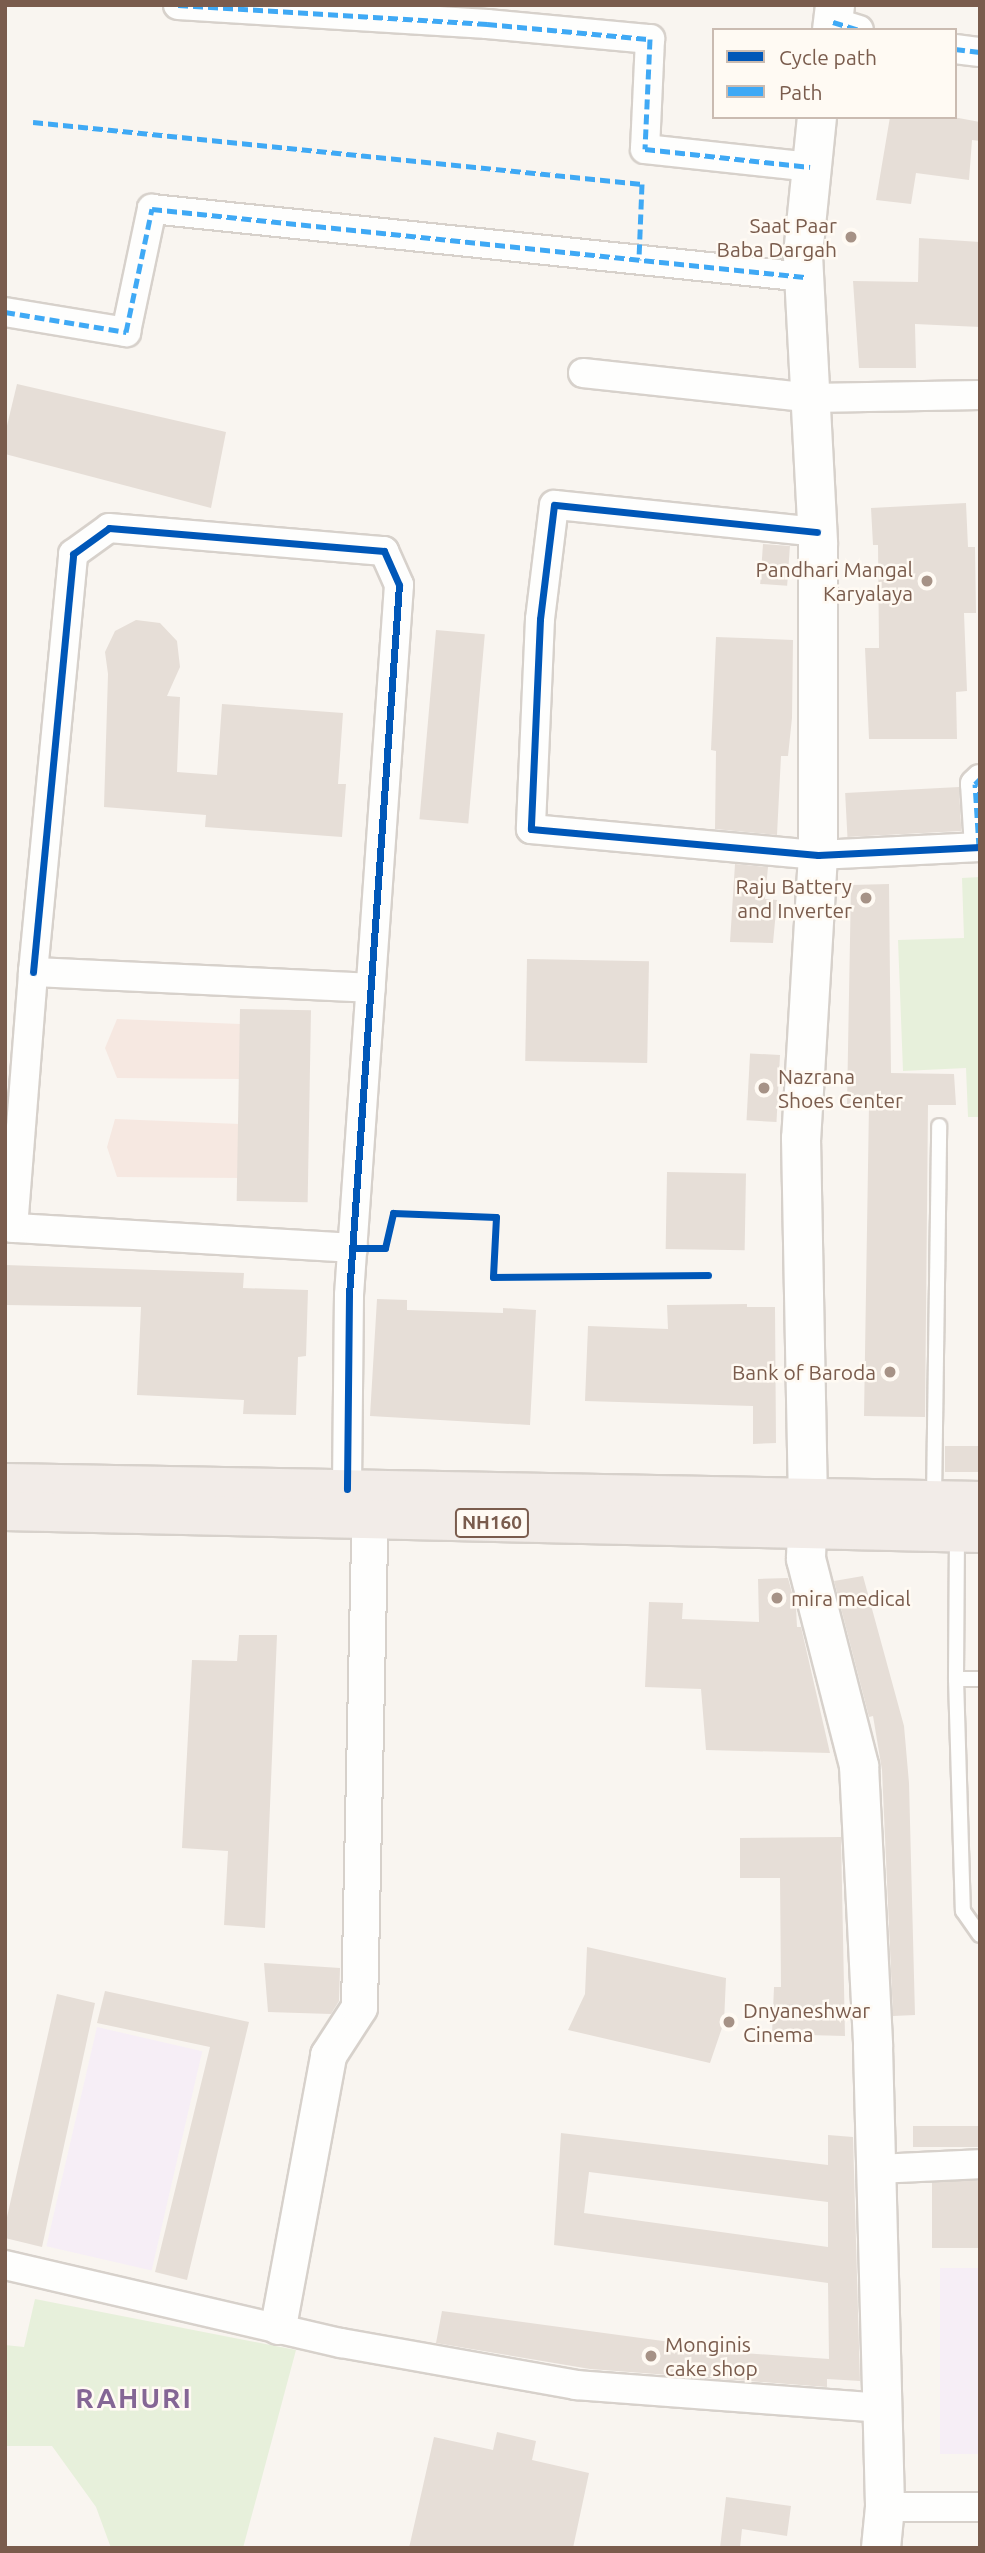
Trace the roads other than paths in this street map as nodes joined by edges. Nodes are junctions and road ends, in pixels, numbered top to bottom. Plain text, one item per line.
1 (178, 5) edge
2 (957, 49) edge
3 (980, 52) edge
4 (817, 119) edge
5 (810, 167) junction
6 (804, 277) junction
7 (5, 312) edge
8 (583, 373) dead end
9 (980, 395) edge
10 (811, 398) junction
11 (817, 532) junction
12 (980, 779) edge
13 (979, 847) edge
14 (818, 855) junction
15 (33, 972) junction
16 (371, 988) junction
17 (939, 1126) dead end
18 (353, 1248) junction
19 (5, 1483) edge
20 (118, 1499) junction
21 (362, 1500) junction
22 (5, 1511) edge
23 (807, 1513) junction
24 (952, 1516) edge
25 (956, 1679) junction
26 (980, 1679) edge
27 (980, 1935) edge
28 (980, 2164) edge
29 (875, 2169) junction
30 (5, 2265) edge
31 (278, 2326) junction
32 (882, 2408) junction
33 (885, 2507) junction
34 (980, 2507) edge
35 (881, 2548) edge

1 - 5 street
2 - 3 street
4 - 5 main road
5 - 6 main road
6 - 7 street
6 - 10 main road
8 - 10 street
9 - 10 street
10 - 11 main road
11 - 14 main road
11 - 14 street
12 - 13 street
13 - 14 street
14 - 23 main road
15 - 16 street
15 - 16 street
15 - 18 street
16 - 18 street
17 - 24 lane
18 - 21 street
19 - 20 highway, NH160
20 - 21 highway, NH160
20 - 22 highway, NH160
21 - 23 highway, NH160
21 - 31 street
23 - 24 highway, NH160
23 - 29 main road
24 - 25 lane
25 - 26 lane
25 - 27 lane
28 - 29 street
29 - 32 main road
30 - 31 street
31 - 32 street
32 - 33 main road
33 - 34 street
33 - 35 main road

